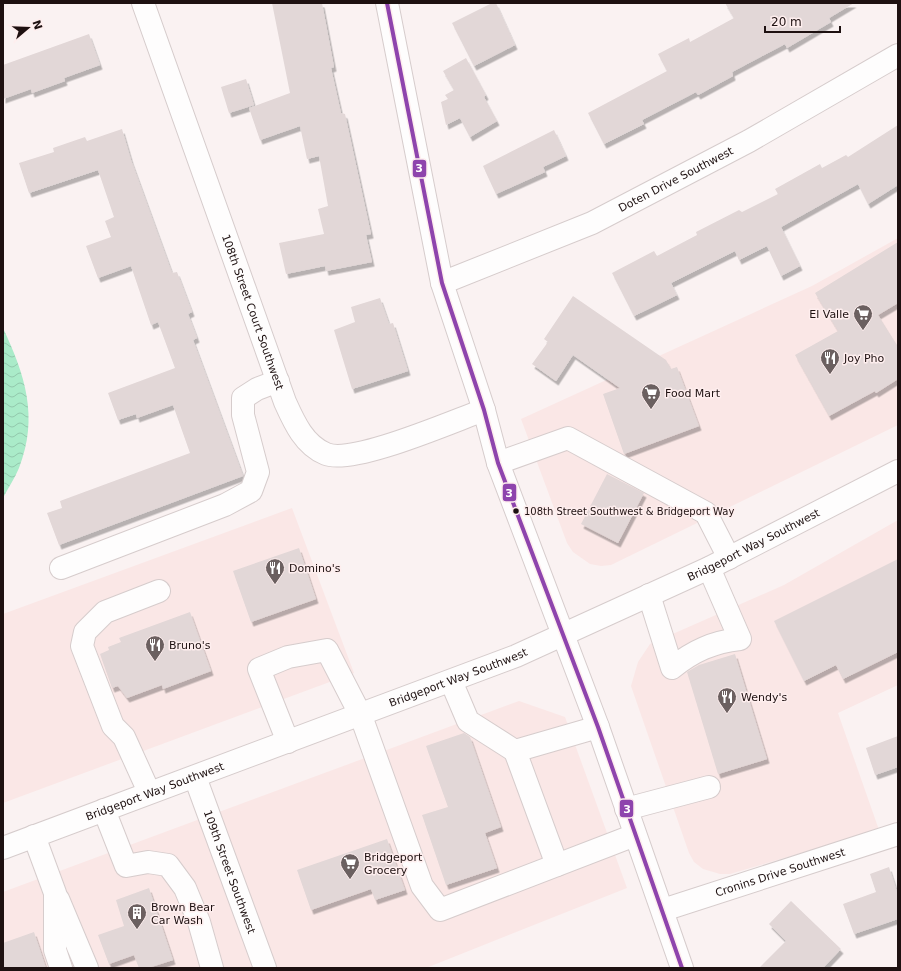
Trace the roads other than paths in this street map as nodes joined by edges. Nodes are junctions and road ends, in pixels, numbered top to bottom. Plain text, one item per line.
1 (143, 3) edge
2 (387, 3) edge
3 (898, 55) edge
4 (442, 283) junction
5 (278, 381) junction
6 (484, 410) junction
7 (498, 463) junction
8 (898, 471) edge
9 (729, 558) junction
10 (60, 568) dead end
11 (709, 568) junction
12 (159, 591) dead end
13 (649, 595) junction
14 (563, 634) junction
15 (451, 681) junction
16 (361, 716) junction
17 (598, 727) junction
18 (288, 742) junction
19 (515, 751) junction
20 (195, 777) junction
21 (709, 787) dead end
22 (149, 792) junction
23 (626, 809) junction
24 (104, 810) junction
25 (898, 834) edge
26 (635, 835) junction
27 (34, 836) junction
28 (3, 848) edge
29 (557, 865) junction
30 (55, 893) junction
31 (663, 910) junction
32 (261, 967) edge
33 (61, 968) edge
34 (87, 968) edge
35 (212, 968) edge
36 (682, 968) edge

1 - 5 street, 108th Street Court Southwest
2 - 4 street
3 - 4 street, Doten Drive Southwest
4 - 6 street
5 - 6 street, 108th Street Court Southwest
5 - 10 street
6 - 7 street
7 - 9 street
7 - 14 street
8 - 9 street, Bridgeport Way Southwest
9 - 11 street, Bridgeport Way Southwest
11 - 13 street, Bridgeport Way Southwest
11 - 13 street
12 - 22 street
13 - 14 street, Bridgeport Way Southwest
14 - 15 street, Bridgeport Way Southwest
14 - 17 street
15 - 16 street, Bridgeport Way Southwest
15 - 19 street
16 - 18 street, Bridgeport Way Southwest
16 - 18 street
16 - 29 street
17 - 19 street
17 - 23 street
18 - 20 street, Bridgeport Way Southwest
19 - 29 street
20 - 22 street, Bridgeport Way Southwest
20 - 32 street, 109th Street Southwest
21 - 23 street
22 - 24 street, Bridgeport Way Southwest
23 - 26 street
24 - 27 street, Bridgeport Way Southwest
24 - 35 street
25 - 31 street, Cronins Drive Southwest
26 - 29 street
26 - 31 street
27 - 28 street, Bridgeport Way Southwest
27 - 30 street
30 - 33 street
30 - 34 street
31 - 36 street

